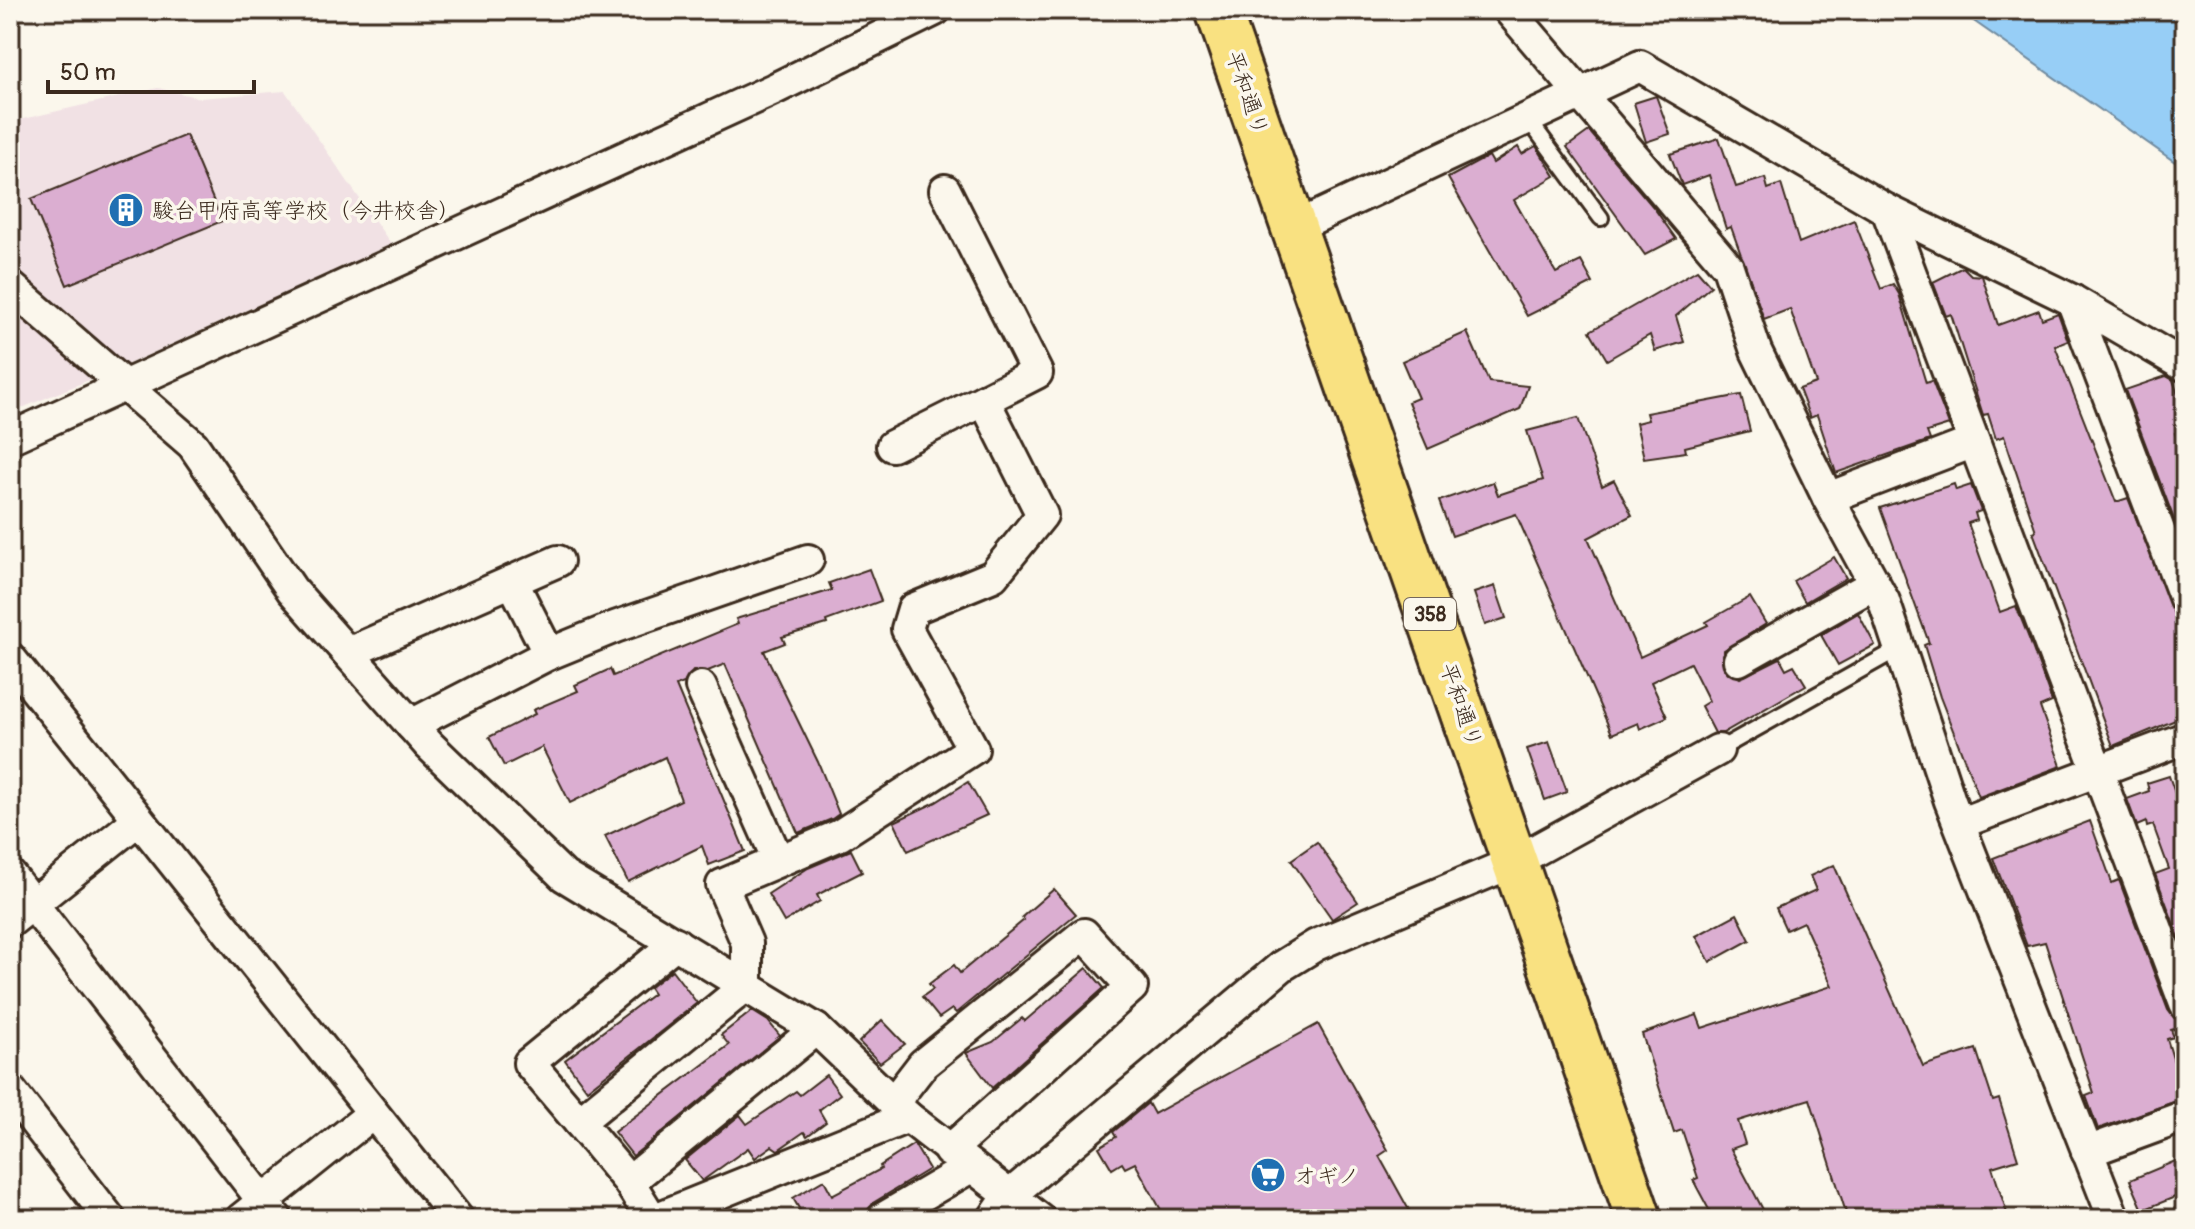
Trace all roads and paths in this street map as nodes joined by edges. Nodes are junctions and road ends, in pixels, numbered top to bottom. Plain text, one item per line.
1 (935, 10) edge
2 (1218, 10) edge
3 (1509, 10) edge
4 (1580, 94) junction
5 (1528, 119) junction
6 (945, 190) dead end
7 (1887, 210) junction
8 (1601, 218) dead end
9 (1295, 227) junction
10 (10, 286) edge
11 (2072, 300) junction
12 (2185, 366) edge
13 (127, 385) junction
14 (984, 400) junction
15 (10, 438) edge
16 (1974, 442) junction
17 (892, 446) dead end
18 (1828, 498) junction
19 (808, 560) dead end
20 (558, 561) dead end
21 (512, 581) junction
22 (1874, 584) junction
23 (2185, 599) edge
24 (1900, 648) junction
25 (348, 653) junction
26 (549, 654) junction
27 (10, 658) edge
28 (1739, 660) dead end
29 (701, 687) dead end
30 (411, 725) junction
31 (2185, 738) edge
32 (1718, 750) joint
33 (2098, 771) junction
34 (138, 820) junction
35 (1961, 823) junction
36 (778, 860) junction
37 (1516, 861) junction
38 (10, 875) edge
39 (21, 913) edge
40 (676, 943) junction
41 (747, 985) junction
42 (2185, 1004) edge
43 (816, 1029) junction
44 (10, 1090) edge
45 (900, 1110) junction
46 (372, 1114) junction
47 (2185, 1116) edge
48 (579, 1122) junction
49 (2087, 1152) junction
50 (959, 1160) junction
51 (629, 1182) junction
52 (1001, 1207) edge
53 (260, 1213) edge
54 (110, 1219) edge
55 (458, 1219) edge
56 (653, 1219) edge
57 (882, 1219) edge
58 (1040, 1219) edge
59 (1639, 1219) edge
60 (2114, 1219) edge

1 - 13 street
2 - 9 highway, 平和通り / 358
3 - 4 street
4 - 5 street
4 - 7 street
4 - 18 street
5 - 8 lane
5 - 9 street
6 - 14 street
7 - 11 street
7 - 16 street
9 - 37 highway, 平和通り / 358
10 - 13 street
11 - 12 street
11 - 23 street
13 - 15 street
13 - 25 street
14 - 17 street
14 - 36 street
16 - 18 street
16 - 33 street
18 - 22 street
19 - 26 street
20 - 21 street
21 - 25 street
21 - 26 street
22 - 24 street
22 - 28 street
24 - 32 lane
24 - 35 street
25 - 30 street
26 - 30 street
27 - 34 street
29 - 36 street
30 - 40 street
31 - 33 street
32 - 37 street
33 - 35 street
33 - 42 street
34 - 39 street
34 - 46 street
35 - 49 street
36 - 41 street
37 - 52 street
37 - 59 highway, 平和通り / 358
38 - 39 street
39 - 53 street
40 - 41 street
40 - 48 street
41 - 43 street
41 - 48 street
43 - 45 street
43 - 51 street
44 - 54 street
45 - 50 street
45 - 50 street
45 - 56 street
46 - 53 street
46 - 55 street
47 - 49 street
48 - 51 street
49 - 60 street
50 - 52 street
50 - 57 street
51 - 56 street
52 - 58 street

